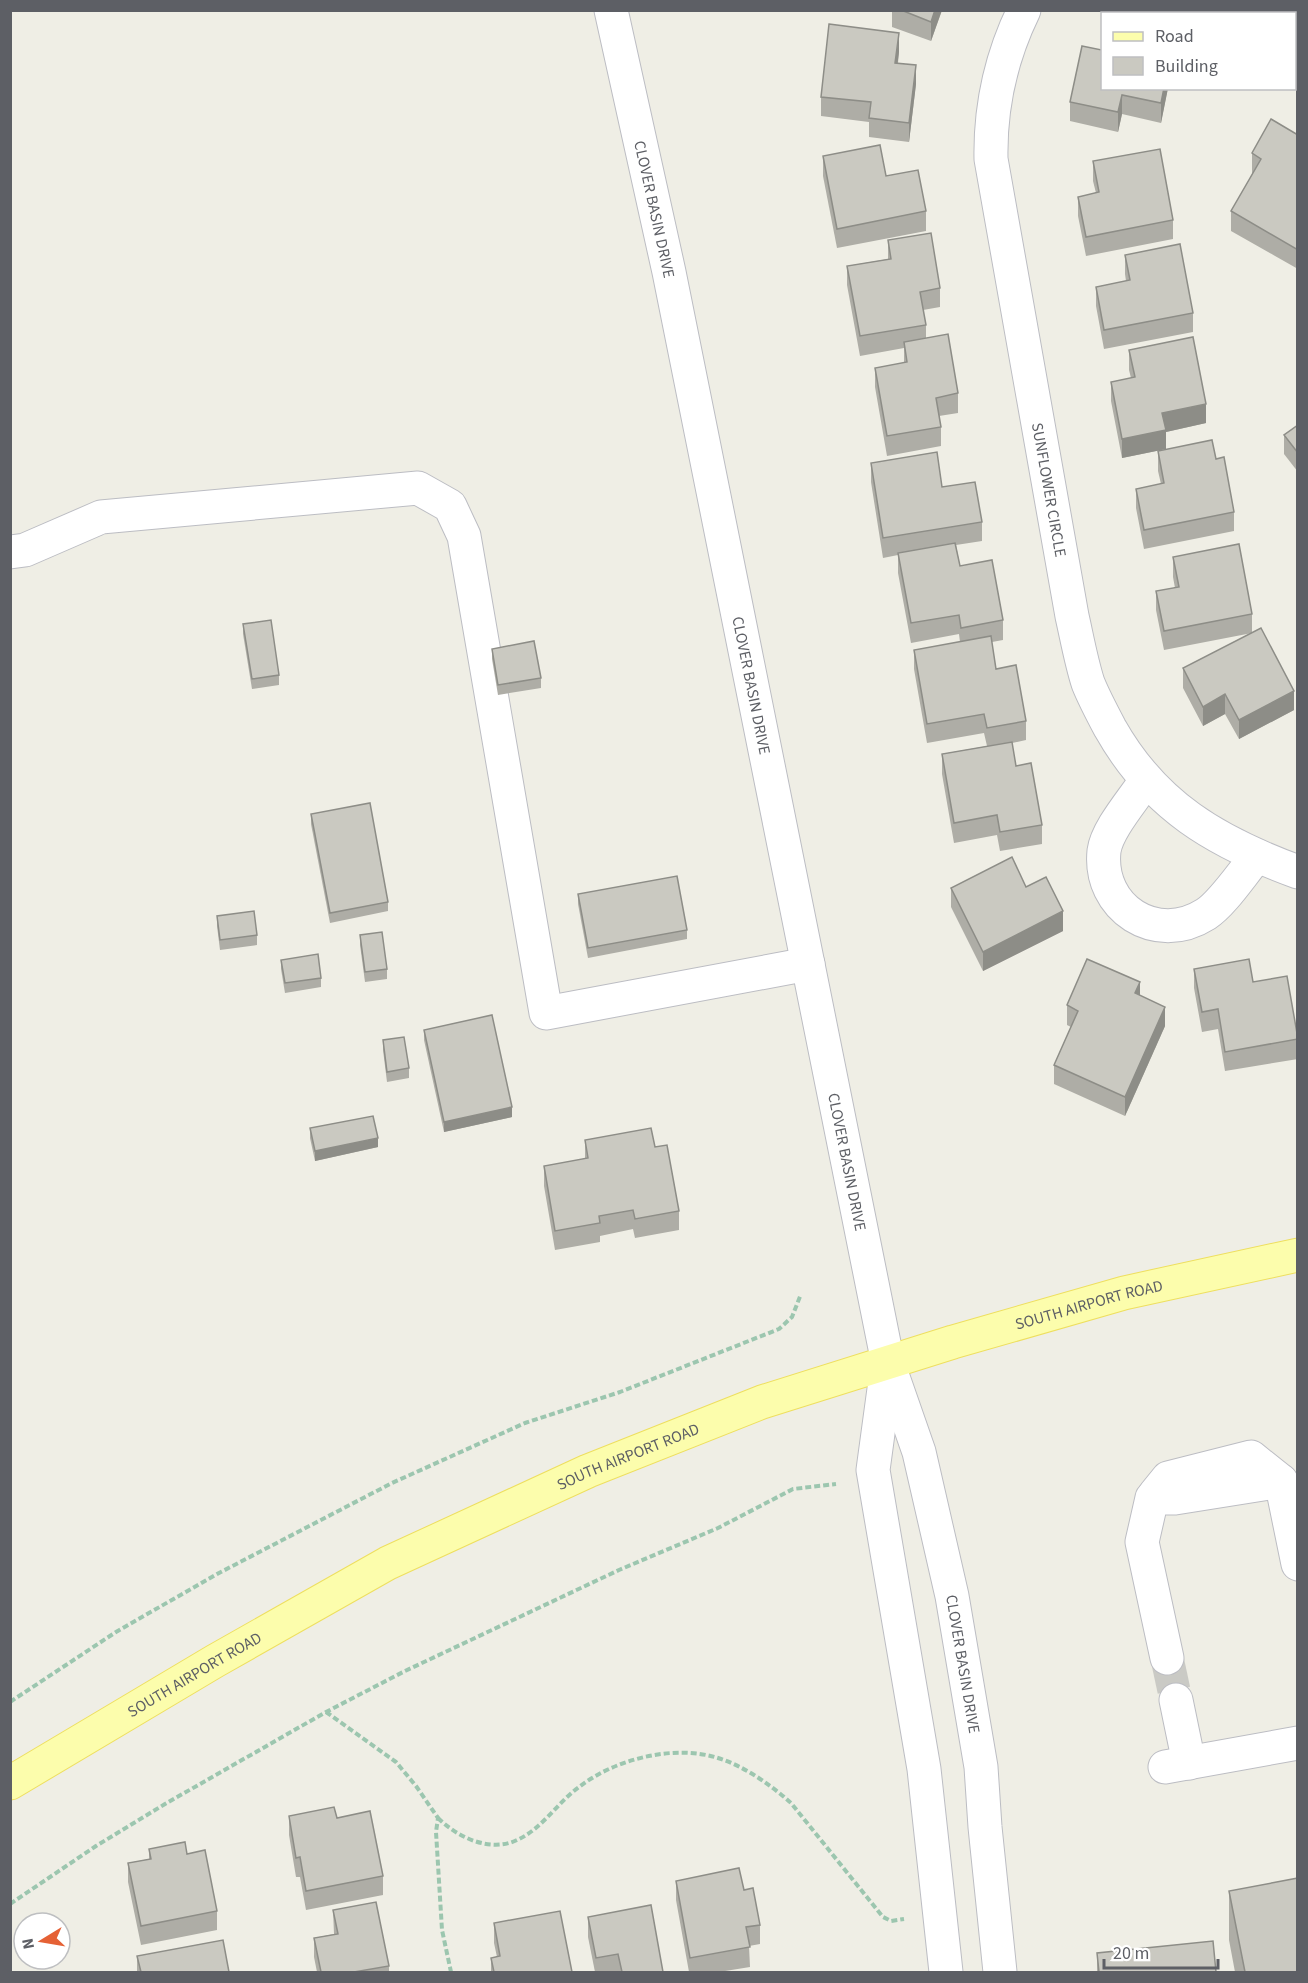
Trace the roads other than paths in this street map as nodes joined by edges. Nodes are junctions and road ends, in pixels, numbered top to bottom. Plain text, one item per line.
1 (611, 10) edge
2 (1024, 10) edge
3 (10, 552) edge
4 (1146, 780) junction
5 (1257, 856) junction
6 (1298, 872) edge
7 (808, 964) junction
8 (1298, 1255) edge
9 (888, 1363) junction
10 (1298, 1564) edge
11 (1167, 1658) tunnel mouth
12 (1176, 1700) tunnel mouth
13 (1298, 1743) edge
14 (10, 1784) edge
15 (946, 1972) edge
16 (1000, 1972) edge

1 - 7 street, CLOVER BASIN DRIVE
2 - 4 street, SUNFLOWER CIRCLE
3 - 7 street
4 - 5 street, SUNFLOWER CIRCLE
4 - 5 street
5 - 6 street, SUNFLOWER CIRCLE
7 - 9 street, CLOVER BASIN DRIVE
8 - 9 main road, SOUTH AIRPORT ROAD
9 - 14 main road, SOUTH AIRPORT ROAD
9 - 15 street, CLOVER BASIN DRIVE
9 - 16 street, CLOVER BASIN DRIVE
10 - 11 street
12 - 13 street

